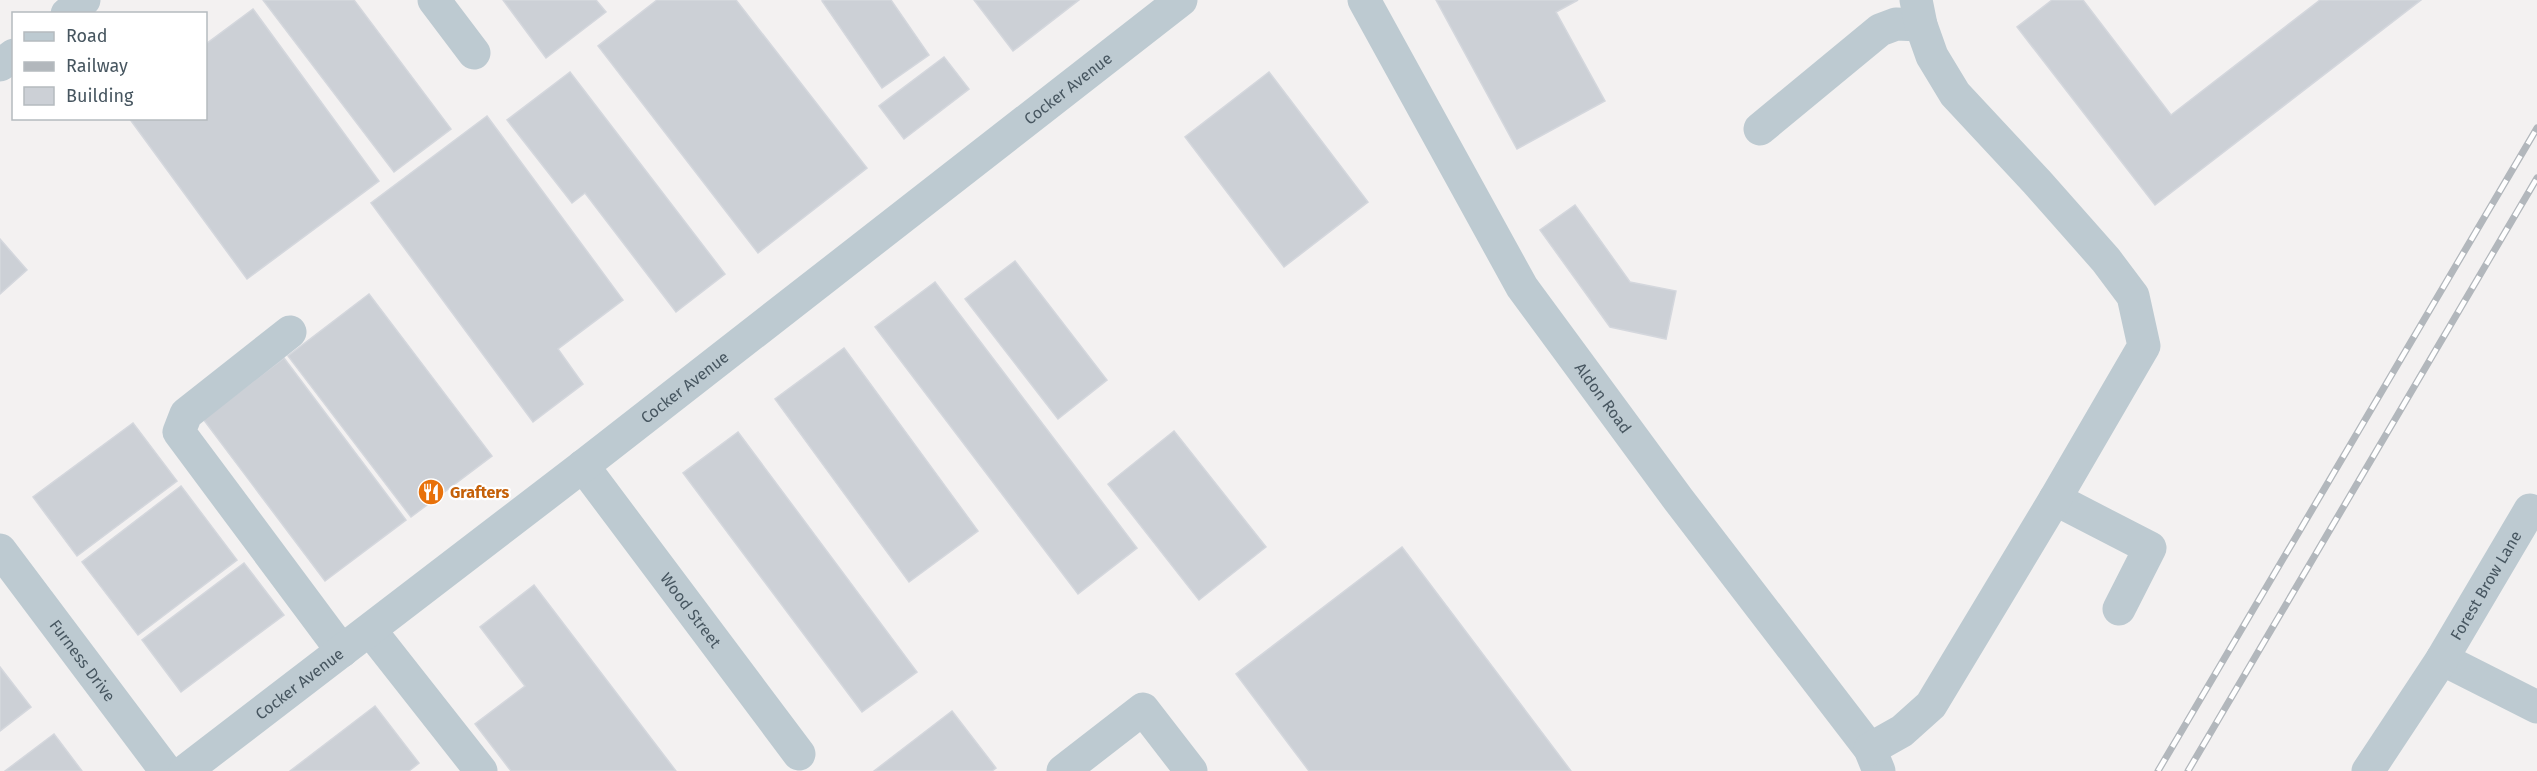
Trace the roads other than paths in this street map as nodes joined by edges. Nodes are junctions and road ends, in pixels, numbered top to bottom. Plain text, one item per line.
1 (84, 0) edge
2 (434, 0) edge
3 (1364, 0) edge
4 (1162, 6) edge
5 (69, 12) edge
6 (1919, 13) edge
7 (474, 53) dead end
8 (12, 56) edge
9 (0, 65) edge
10 (1760, 129) dead end
11 (290, 332) dead end
12 (583, 466) junction
13 (2055, 499) junction
14 (2530, 510) dead end
15 (0, 550) edge
16 (2119, 609) dead end
17 (370, 630) junction
18 (342, 651) junction
19 (2442, 659) junction
20 (2537, 706) edge
21 (799, 754) dead end
22 (1875, 760) edge
23 (166, 771) edge
24 (185, 771) edge
25 (481, 771) edge
26 (1063, 771) edge
27 (1191, 771) edge
28 (2368, 771) edge

1 - 5 street
2 - 7 street
3 - 22 street, Aldon Road
4 - 12 street, Cocker Avenue
6 - 10 street
6 - 13 street
8 - 9 street
11 - 18 street
12 - 17 street, Cocker Avenue
12 - 21 street, Wood Street
13 - 16 street
13 - 22 street
14 - 19 street, Forest Brow Lane
15 - 23 street, Furness Drive
17 - 18 street, Cocker Avenue
17 - 25 street
18 - 24 street, Cocker Avenue
19 - 20 street, Forest Brow Lane
19 - 28 street, Forest Brow Lane
26 - 27 street

